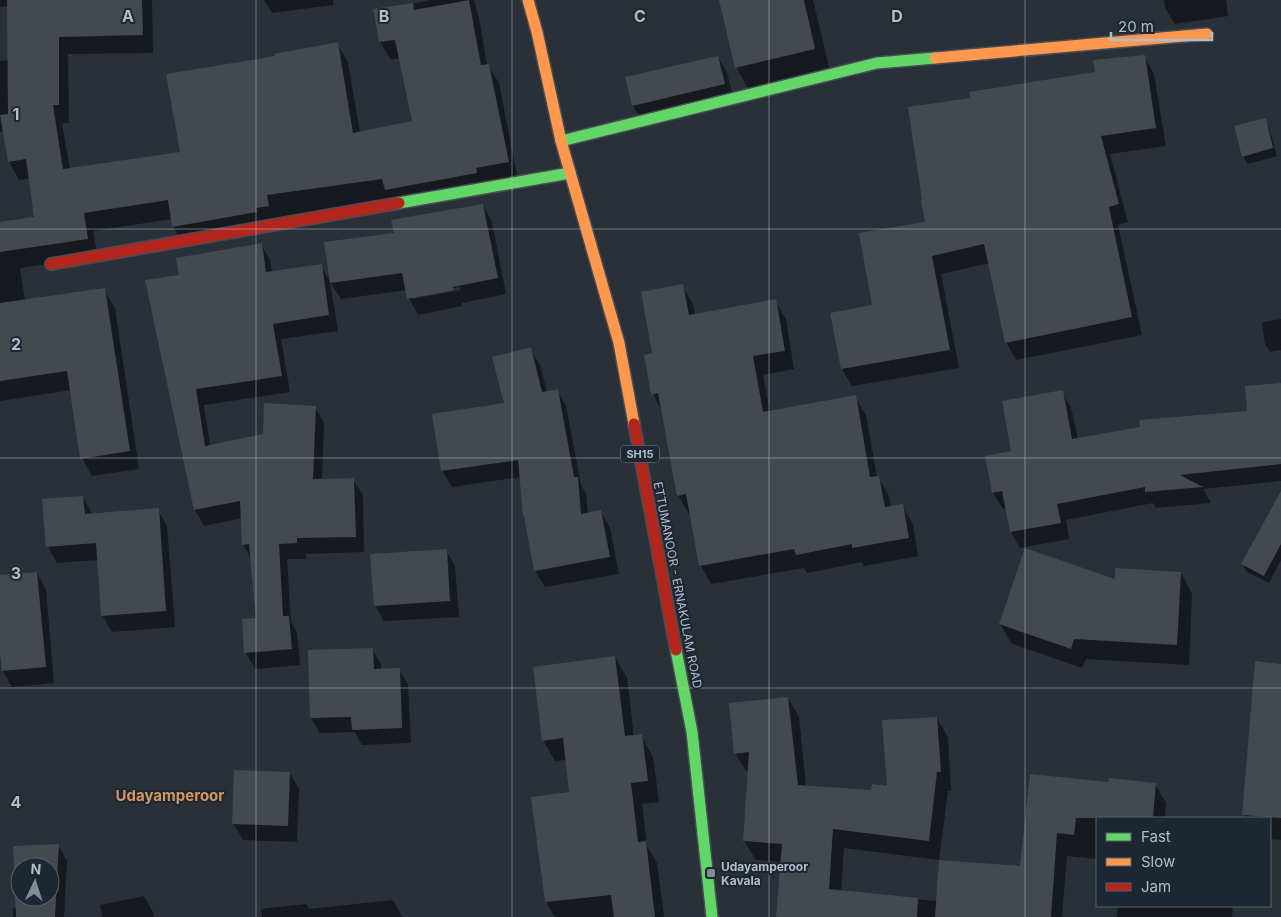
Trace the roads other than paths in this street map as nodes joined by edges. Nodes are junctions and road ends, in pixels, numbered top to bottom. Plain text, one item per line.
1 (528, 0) edge
2 (1207, 34) dead end
3 (561, 141) junction
4 (570, 173) junction
5 (51, 264) dead end
6 (712, 917) edge

1 - 3 street, ETTUMANOOR - ERNAKULAM ROAD / SH15
2 - 3 street
3 - 4 street, ETTUMANOOR - ERNAKULAM ROAD / SH15
4 - 5 street
4 - 6 street, ETTUMANOOR - ERNAKULAM ROAD / SH15

